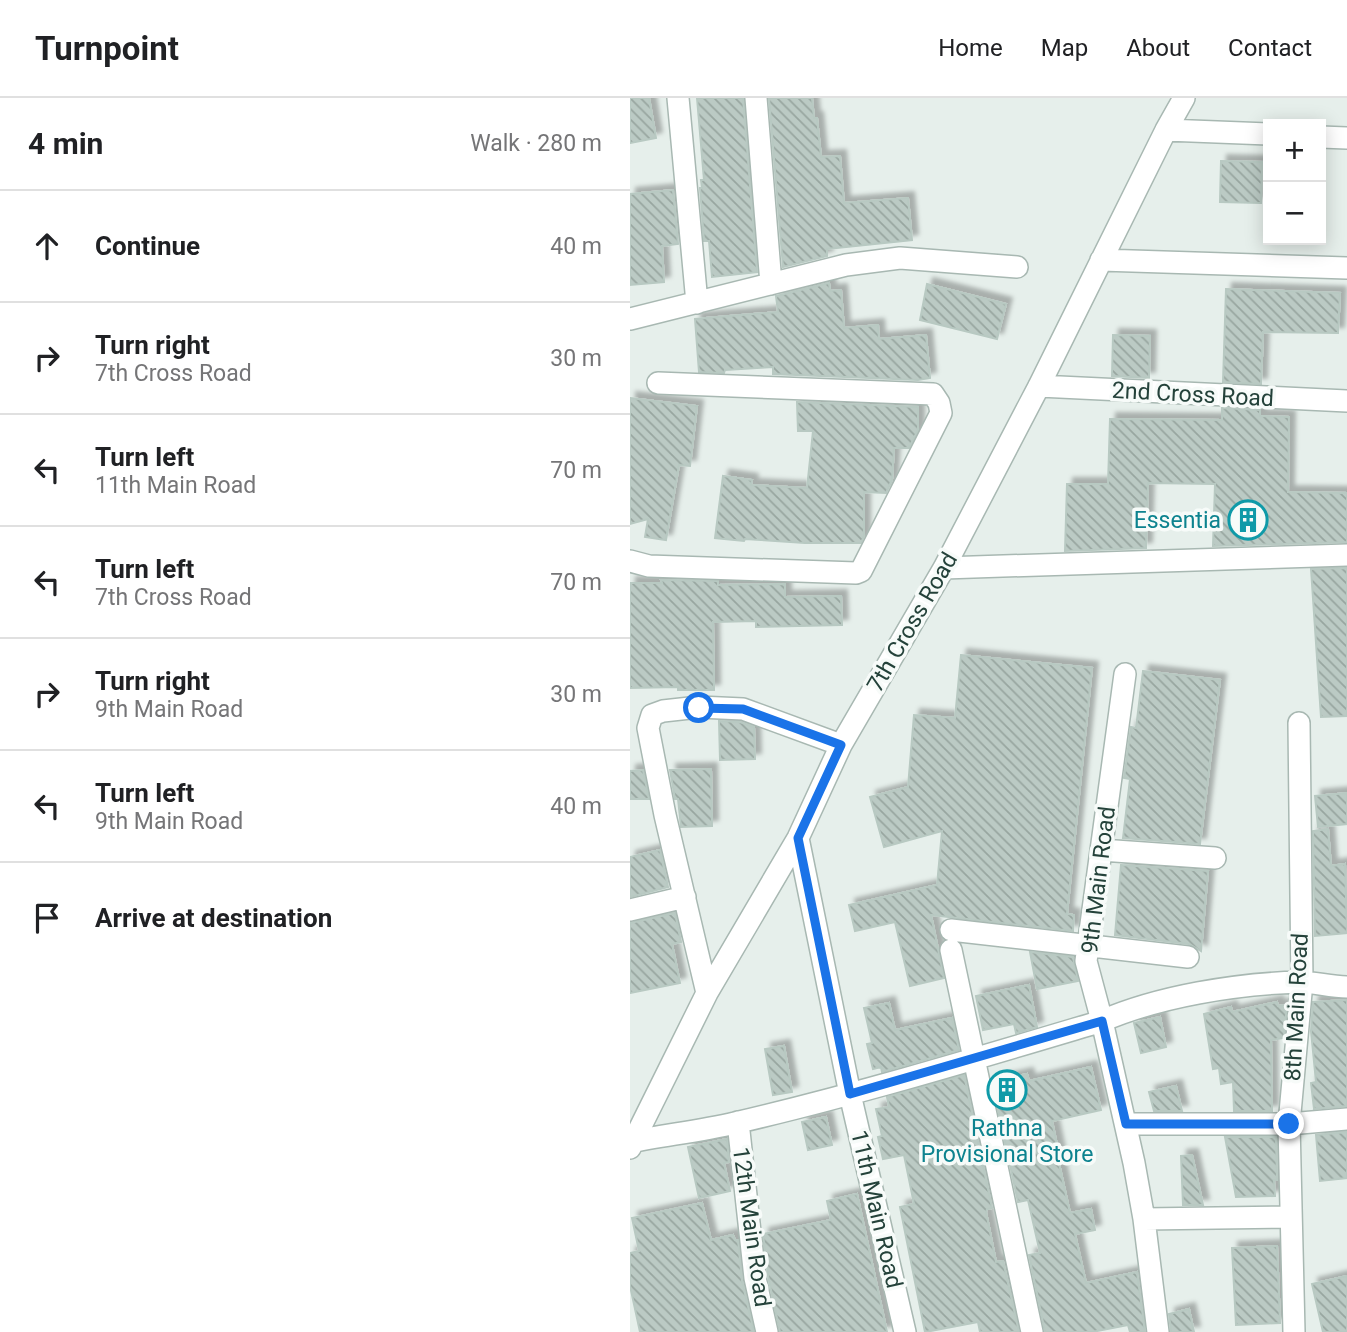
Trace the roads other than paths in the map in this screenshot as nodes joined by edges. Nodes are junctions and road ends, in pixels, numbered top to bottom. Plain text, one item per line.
1 (678, 98) edge
2 (756, 98) edge
3 (1184, 98) edge
4 (1166, 130) junction
5 (1263, 134) edge
6 (1326, 136) edge
7 (1347, 138) edge
8 (1101, 260) junction
9 (1017, 267) dead end
10 (1347, 268) edge
11 (771, 284) junction
12 (697, 303) junction
13 (630, 318) edge
14 (657, 383) dead end
15 (1039, 387) junction
16 (1347, 401) edge
17 (1347, 555) edge
18 (630, 561) edge
19 (944, 568) junction
20 (1125, 674) dead end
21 (1298, 723) dead end
22 (841, 745) junction
23 (798, 838) junction
24 (1101, 850) junction
25 (1216, 858) dead end
26 (685, 897) junction
27 (630, 910) edge
28 (1087, 947) junction
29 (1188, 957) dead end
30 (1301, 982) junction
31 (1347, 987) edge
32 (707, 993) junction
33 (1102, 1021) junction
34 (974, 1060) junction
35 (850, 1094) junction
36 (1347, 1119) edge
37 (738, 1122) junction
38 (1126, 1124) junction
39 (1289, 1124) junction
40 (631, 1144) edge
41 (1291, 1216) junction
42 (1144, 1219) junction
43 (767, 1332) edge
44 (905, 1332) edge
45 (1032, 1332) edge
46 (1158, 1332) edge
47 (1294, 1332) edge

1 - 12 street
2 - 11 street
3 - 4 street, 7th Cross Road
4 - 5 street
4 - 8 street, 7th Cross Road
6 - 7 street
8 - 10 street
8 - 15 street, 7th Cross Road
9 - 11 street
11 - 12 street
12 - 13 street
14 - 18 street
15 - 16 street, 2nd Cross Road
15 - 19 street, 7th Cross Road
17 - 19 street
19 - 22 street, 7th Cross Road
20 - 24 street, 9th Main Road
21 - 30 street, 8th Main Road
22 - 23 street, 7th Cross Road
22 - 26 street
23 - 32 street, 7th Cross Road
23 - 35 street, 11th Main Road
24 - 25 street
24 - 28 street, 9th Main Road
26 - 27 street
26 - 32 street
28 - 29 street
28 - 33 street, 9th Main Road
28 - 34 street
30 - 31 street, 7th Cross Road
30 - 33 street, 7th Cross Road
30 - 39 street, 8th Main Road
32 - 40 street, 7th Cross Road
33 - 34 street, 7th Cross Road
33 - 38 street, 9th Main Road
34 - 35 street, 7th Cross Road
34 - 45 street
35 - 37 street, 7th Cross Road
35 - 44 street, 11th Main Road
36 - 39 street
37 - 40 street, 7th Cross Road
37 - 43 street, 12th Main Road
38 - 39 street
38 - 42 street, 9th Main Road
39 - 41 street, 8th Main Road
41 - 42 street
41 - 47 street, 8th Main Road
42 - 46 street, 9th Main Road

